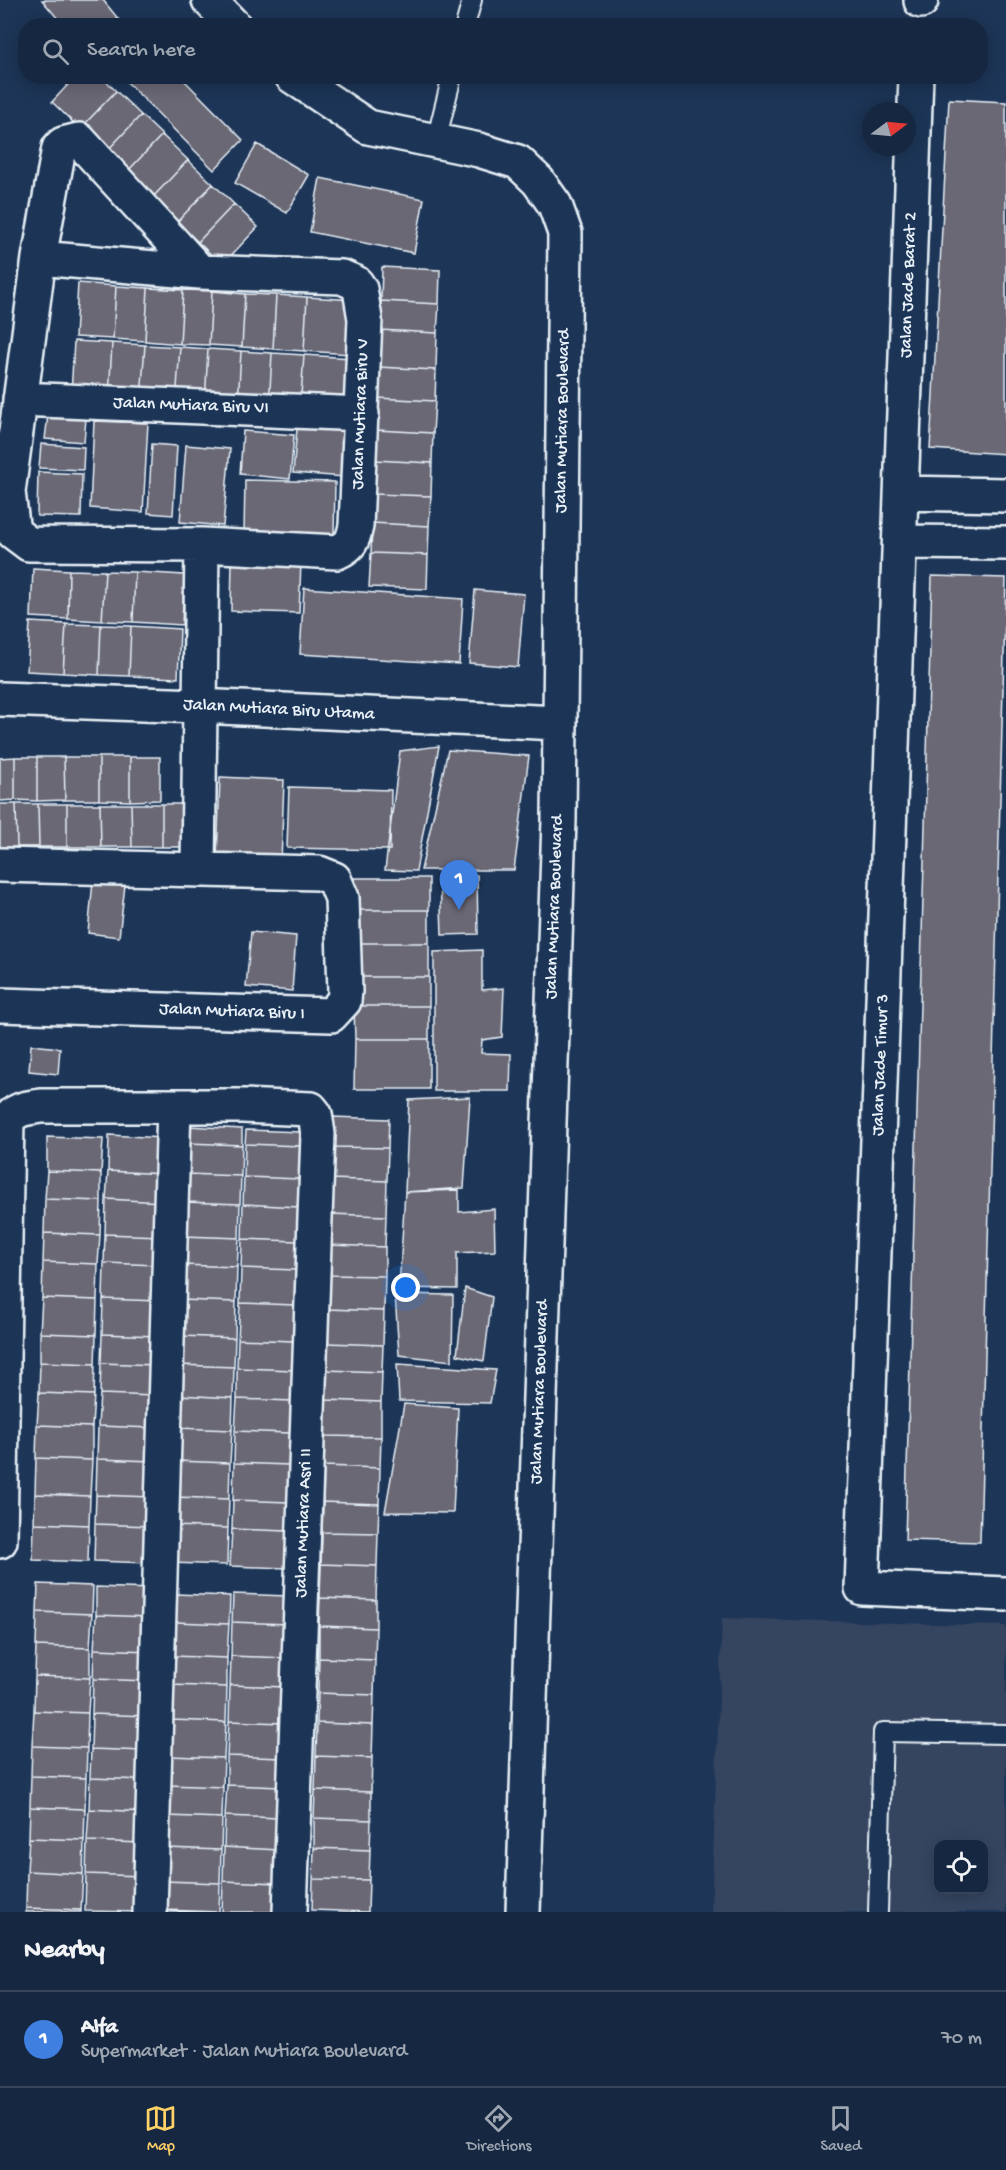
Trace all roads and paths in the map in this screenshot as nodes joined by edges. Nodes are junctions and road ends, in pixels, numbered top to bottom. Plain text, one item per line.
1 (209, 0) edge
2 (472, 0) edge
3 (226, 18) edge
4 (467, 18) edge
5 (304, 84) edge
6 (450, 84) edge
7 (916, 84) edge
8 (436, 141) junction
9 (39, 258) junction
10 (200, 272) junction
11 (20, 399) junction
12 (362, 414) junction
13 (902, 493) junction
14 (1006, 495) edge
15 (900, 542) junction
16 (1006, 543) edge
17 (202, 545) junction
18 (0, 699) edge
19 (199, 706) junction
20 (558, 723) junction
21 (0, 865) edge
22 (198, 870) junction
23 (0, 1005) edge
24 (174, 1107) junction
25 (4, 1153) edge
26 (0, 1541) edge
27 (1006, 1594) edge
28 (1006, 1734) edge
29 (150, 1912) edge
30 (290, 1912) edge
31 (523, 1912) edge
32 (878, 1912) edge

1 - 3 street
2 - 4 lane
5 - 8 street, Jalan Mutiara Boulevard
6 - 8 lane
7 - 13 street, Jalan Jade Barat 2
8 - 20 street, Jalan Mutiara Boulevard
9 - 10 street
9 - 10 street
9 - 11 street
10 - 12 street, Jalan Mutiara Biru V
11 - 12 street, Jalan Mutiara Biru VI
11 - 17 street
12 - 17 street, Jalan Mutiara Biru V
13 - 14 street
13 - 15 street, Jalan Jade Barat 2
15 - 16 street
15 - 27 street, Jalan Jade Timur 3
17 - 19 street
18 - 19 street, Jalan Mutiara Biru Utama
19 - 20 street, Jalan Mutiara Biru Utama
19 - 22 street
20 - 31 street, Jalan Mutiara Boulevard
21 - 22 street
22 - 23 street, Jalan Mutiara Biru I
24 - 25 street
24 - 29 street
24 - 30 street, Jalan Mutiara Asri II
25 - 26 street
28 - 32 lane

